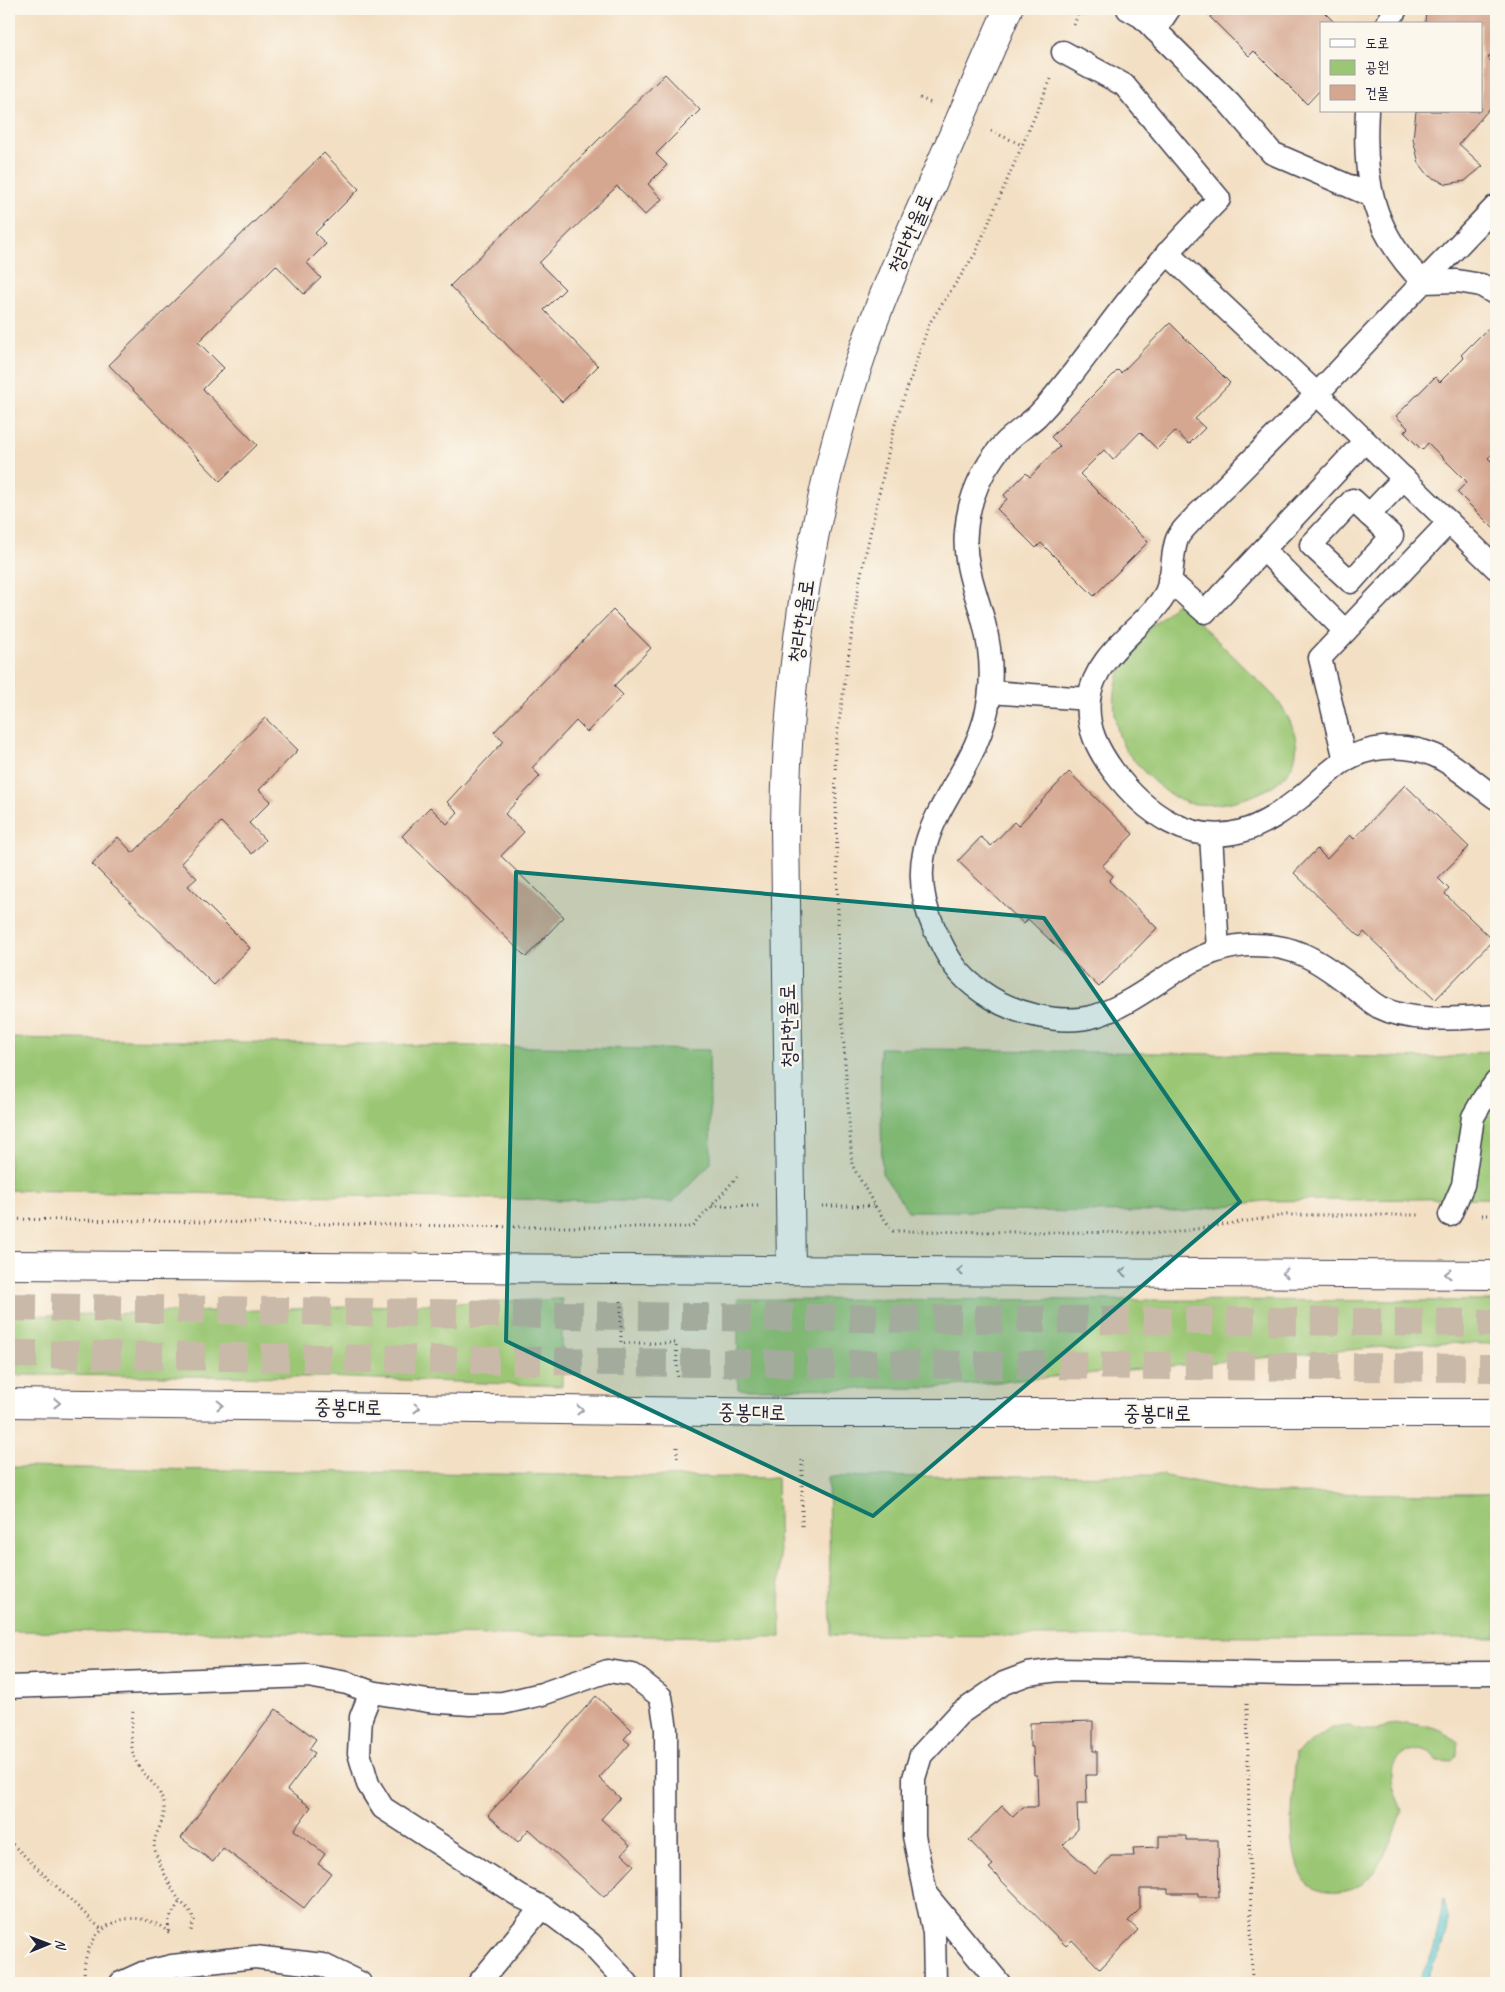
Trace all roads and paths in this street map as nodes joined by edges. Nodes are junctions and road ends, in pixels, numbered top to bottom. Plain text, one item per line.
1 (1008, 9) edge
2 (1128, 9) edge
3 (1169, 9) edge
4 (1396, 9) edge
5 (1388, 22) edge
6 (1155, 30) junction
7 (1063, 52) joint
8 (1367, 112) edge
9 (1372, 196) junction
10 (1492, 219) edge
11 (1167, 253) junction
12 (1423, 282) junction
13 (1496, 294) edge
14 (1317, 394) junction
15 (1365, 441) junction
16 (1404, 478) junction
17 (1310, 499) junction
18 (1369, 515) junction
19 (1334, 520) junction
20 (1448, 522) junction
21 (1264, 550) junction
22 (1373, 557) junction
23 (1332, 564) junction
24 (1496, 568) edge
25 (1396, 578) junction
26 (1169, 580) junction
27 (1306, 591) junction
28 (1345, 631) junction
29 (990, 692) junction
30 (1089, 700) junction
31 (1345, 760) junction
32 (1496, 798) edge
33 (1211, 835) junction
34 (1218, 950) junction
35 (1496, 1016) edge
36 (1496, 1082) edge
37 (737, 1177) dead end
38 (1450, 1215) junction
39 (1496, 1215) edge
40 (9, 1219) edge
41 (9, 1265) edge
42 (791, 1270) junction
43 (1496, 1274) edge
44 (621, 1299) dead end
45 (678, 1388) dead end
46 (9, 1403) edge
47 (1496, 1413) edge
48 (802, 1458) dead end
49 (802, 1526) dead end
50 (1496, 1673) edge
51 (1246, 1674) junction
52 (141, 1682) junction
53 (9, 1687) edge
54 (371, 1692) junction
55 (9, 1841) edge
56 (928, 1898) junction
57 (180, 1901) junction
58 (542, 1907) junction
59 (102, 1930) junction
60 (168, 1931) junction
61 (185, 1956) junction
62 (85, 1983) edge
63 (121, 1983) edge
64 (360, 1983) edge
65 (479, 1983) edge
66 (628, 1983) edge
67 (667, 1983) edge
68 (935, 1983) edge
69 (999, 1983) edge
70 (1252, 1983) edge

1 - 42 main road, 청라한울로
2 - 6 lane
3 - 6 lane
4 - 5 lane
6 - 9 lane
7 - 11 lane
7 - 38 path
8 - 9 lane
9 - 12 lane
10 - 12 lane
11 - 14 lane
11 - 29 lane
12 - 13 lane
12 - 14 lane
14 - 15 lane
14 - 26 lane
15 - 16 lane
15 - 17 lane
16 - 18 lane
16 - 20 lane
17 - 19 lane
17 - 21 lane
18 - 19 lane
18 - 22 lane
19 - 23 lane
20 - 24 lane
20 - 25 lane
21 - 26 lane
21 - 27 lane
22 - 23 lane
22 - 25 lane
23 - 27 lane
25 - 28 lane
26 - 30 lane
27 - 28 lane
28 - 31 lane
29 - 30 lane
29 - 34 lane
30 - 33 lane
31 - 32 lane
31 - 33 lane
33 - 34 lane
34 - 35 lane
36 - 38 lane
37 - 40 path
38 - 39 path
41 - 42 main road
43 -> 42 main road
44 - 45 path
46 -> 47 main road, 중봉대로
48 - 49 path
50 - 51 lane
51 - 56 lane
51 - 70 path
52 - 53 lane
52 - 54 lane
52 - 57 path
54 - 58 lane
54 - 67 lane
55 - 59 path
56 - 68 lane
56 - 69 lane
57 - 60 path
57 - 61 path
58 - 65 lane
58 - 66 lane
59 - 60 path
59 - 62 path
60 - 61 path
61 - 63 lane
61 - 64 lane

